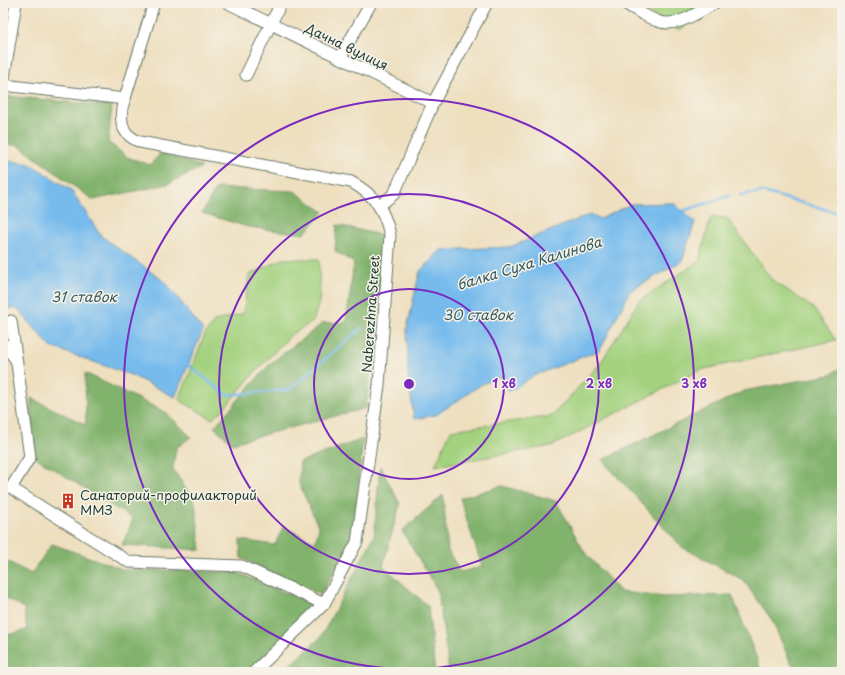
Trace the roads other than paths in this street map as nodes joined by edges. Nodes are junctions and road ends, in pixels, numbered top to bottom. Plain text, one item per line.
1 (16, 3) edge
2 (154, 3) edge
3 (228, 3) edge
4 (281, 3) edge
5 (371, 3) edge
6 (487, 3) edge
7 (624, 3) edge
8 (715, 3) edge
9 (270, 25) junction
10 (340, 58) junction
11 (246, 75) dead end
12 (3, 84) edge
13 (125, 99) junction
14 (433, 103) junction
15 (380, 205) junction
16 (11, 321) dead end
17 (3, 343) edge
18 (16, 360) junction
19 (324, 604) junction
20 (254, 672) edge

1 - 12 street
2 - 13 street
3 - 9 street, Дачна вулиця
4 - 9 street
5 - 10 street
6 - 14 street
7 - 8 street
9 - 10 street, Дачна вулиця
9 - 11 street
10 - 14 street, Дачна вулиця
12 - 13 street
13 - 15 street, Naberezhna Street
14 - 15 street
15 - 19 street, Naberezhna Street
16 - 18 street
17 - 18 street
18 - 19 street
19 - 20 street, Naberezhna Street

